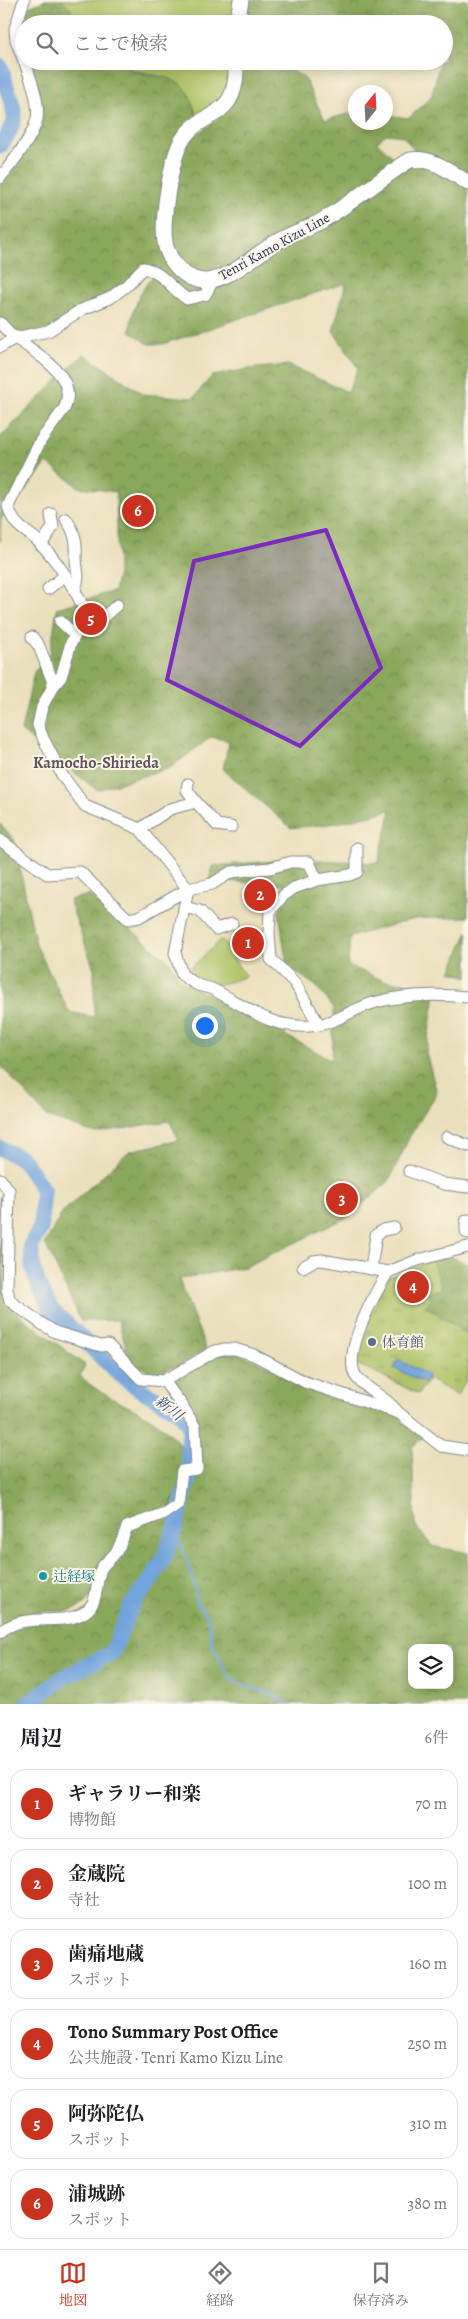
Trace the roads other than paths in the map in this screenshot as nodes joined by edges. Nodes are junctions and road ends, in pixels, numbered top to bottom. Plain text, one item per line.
1 (24, 0) edge
2 (241, 0) edge
3 (19, 15) edge
4 (238, 15) edge
5 (26, 70) edge
6 (236, 70) edge
7 (0, 178) edge
8 (468, 184) edge
9 (214, 279) junction
10 (0, 323) edge
11 (15, 338) junction
12 (0, 347) edge
13 (51, 514) dead end
14 (66, 519) dead end
15 (41, 544) junction
16 (64, 576) junction
17 (48, 589) dead end
18 (74, 589) junction
19 (116, 605) dead end
20 (60, 622) dead end
21 (76, 632) junction
22 (32, 637) dead end
23 (54, 686) junction
24 (188, 784) dead end
25 (196, 802) junction
26 (231, 827) dead end
27 (140, 829) junction
28 (0, 840) edge
29 (357, 848) dead end
30 (317, 880) junction
31 (188, 889) junction
32 (184, 907) junction
33 (232, 924) dead end
34 (468, 997) edge
35 (319, 1025) junction
36 (448, 1137) dead end
37 (468, 1146) edge
38 (409, 1171) dead end
39 (0, 1179) edge
40 (468, 1187) edge
41 (468, 1222) edge
42 (394, 1228) dead end
43 (468, 1231) edge
44 (468, 1247) edge
45 (303, 1268) dead end
46 (372, 1268) junction
47 (388, 1272) junction
48 (164, 1381) junction
49 (399, 1414) junction
50 (468, 1450) edge
51 (0, 1632) edge

1 - 3 street
2 - 4 main road
5 - 7 street
6 - 9 main road, Tenri Kamo Kizu Line
8 - 9 main road, Tenri Kamo Kizu Line
9 - 11 street
10 - 11 street
11 - 12 street
11 - 15 street
13 - 15 street
14 - 18 street
15 - 16 street
16 - 17 street
16 - 18 street
18 - 21 street
19 - 21 street
20 - 21 street
21 - 23 street
22 - 23 street
23 - 27 street
24 - 25 street
25 - 26 street
25 - 27 street
27 - 31 street
28 - 31 street
29 - 30 street
30 - 31 street
30 - 35 street
31 - 32 street
32 - 33 street
32 - 35 street
34 - 35 street
36 - 37 street
38 - 40 street
39 - 48 street
41 - 43 main road
42 - 46 street
44 - 47 street
45 - 46 street
46 - 47 street
47 - 49 street
48 - 49 street
48 - 51 street
49 - 50 street

